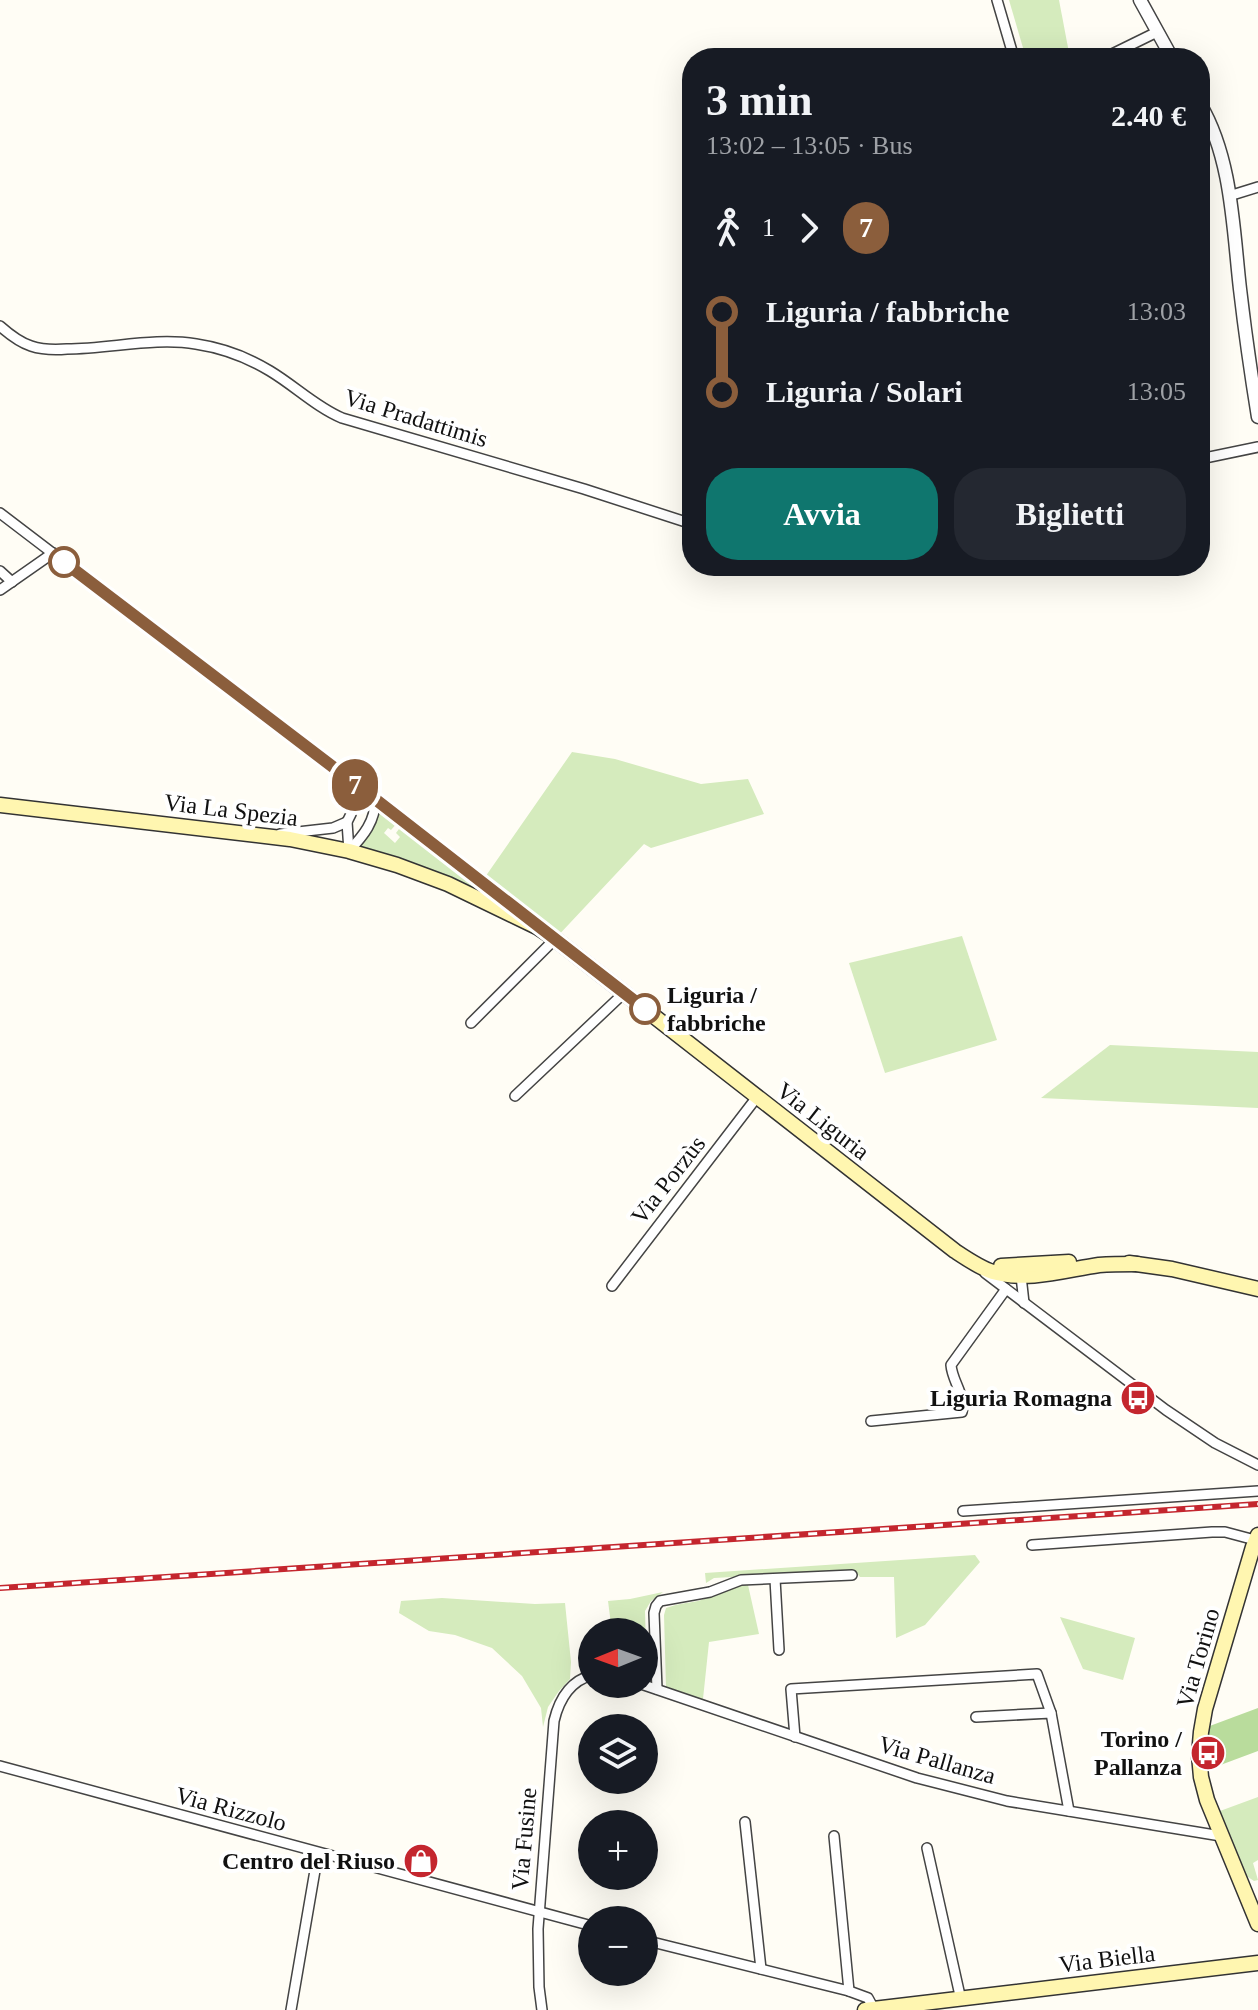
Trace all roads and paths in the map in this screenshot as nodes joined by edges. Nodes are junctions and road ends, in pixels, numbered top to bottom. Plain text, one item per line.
1 (997, 0) edge
2 (1140, 0) edge
3 (1157, 32) junction
4 (1011, 48) edge
5 (1124, 48) edge
6 (1166, 48) edge
7 (1210, 125) edge
8 (1258, 187) edge
9 (1229, 196) junction
10 (0, 326) edge
11 (1258, 417) edge
12 (1258, 447) edge
13 (1210, 457) edge
14 (0, 513) edge
15 (682, 521) edge
16 (53, 553) junction
17 (0, 571) edge
18 (12, 582) junction
19 (0, 590) edge
20 (342, 775) junction
21 (375, 799) junction
22 (0, 805) edge
23 (347, 822) junction
24 (264, 836) junction
25 (349, 851) junction
26 (537, 927) junction
27 (555, 939) junction
28 (624, 993) junction
29 (471, 1023) dead end
30 (515, 1096) dead end
31 (757, 1097) junction
32 (1005, 1272) junction
33 (612, 1286) dead end
34 (1006, 1289) junction
35 (1258, 1289) edge
36 (1024, 1303) junction
37 (871, 1421) dead end
38 (1258, 1465) edge
39 (1258, 1491) edge
40 (963, 1511) dead end
41 (1257, 1538) edge
42 (1032, 1545) dead end
43 (852, 1575) dead end
44 (775, 1579) junction
45 (654, 1618) edge
46 (779, 1650) dead end
47 (578, 1681) edge
48 (658, 1689) edge
49 (1051, 1713) junction
50 (976, 1717) dead end
51 (795, 1737) junction
52 (0, 1766) edge
53 (1069, 1811) junction
54 (745, 1822) dead end
55 (834, 1836) dead end
56 (1221, 1836) junction
57 (927, 1848) dead end
58 (318, 1853) junction
59 (538, 1912) junction
60 (578, 1922) edge
61 (1258, 1924) edge
62 (658, 1943) edge
63 (1258, 1963) edge
64 (761, 1969) junction
65 (849, 1991) junction
66 (961, 2000) junction
67 (930, 2007) edge
68 (874, 2009) edge
69 (291, 2010) edge
70 (542, 2010) edge
71 (865, 2010) edge

1 - 4 street
2 - 3 street
3 - 5 street
3 - 6 street
7 - 9 street
8 - 9 street
9 - 11 street
10 - 15 street, Via Pradattimis
12 - 13 street
14 - 16 street, Via Liguria
16 - 18 street
16 - 20 street, Via Liguria
17 - 18 street
18 - 19 street
20 - 21 street, Via Liguria
20 - 23 street
21 - 25 street
21 - 26 street, Via Liguria
22 - 24 main road, Via La Spezia
23 - 24 street
23 - 25 street
24 - 25 main road, Via La Spezia
25 - 26 main road, Via La Spezia
26 - 27 main road, Via Liguria
27 - 28 main road, Via Liguria
27 - 29 street
28 - 30 street
28 - 31 main road, Via Liguria
31 - 32 main road, Via Liguria
31 - 33 street, Via Porzùs
32 - 34 street
32 - 35 main road
32 - 36 street
34 - 36 street
34 - 37 street
36 - 38 street
39 - 40 street
41 - 42 street, Via Torino
41 - 56 main road, Via Torino
43 - 44 street
44 - 45 street
44 - 46 street
47 - 59 street, Via Fusine
48 - 51 street, Via Pallanza
49 - 50 street
49 - 51 street
49 - 53 street
51 - 53 street, Via Pallanza
52 - 58 street, Via Rizzolo
53 - 56 street, Via Pallanza
54 - 64 street
55 - 65 street
56 - 61 main road, Via Torino
57 - 66 street
58 - 59 street, Via Rizzolo
58 - 69 street
59 - 60 street, Via Rizzolo
59 - 70 street, Via Fusine
62 - 64 street
63 - 66 main road, Via Biella
64 - 65 street
65 - 68 street
66 - 67 main road, Via Biella
67 - 68 main road, Via Biella
68 - 71 main road, Via Biella

